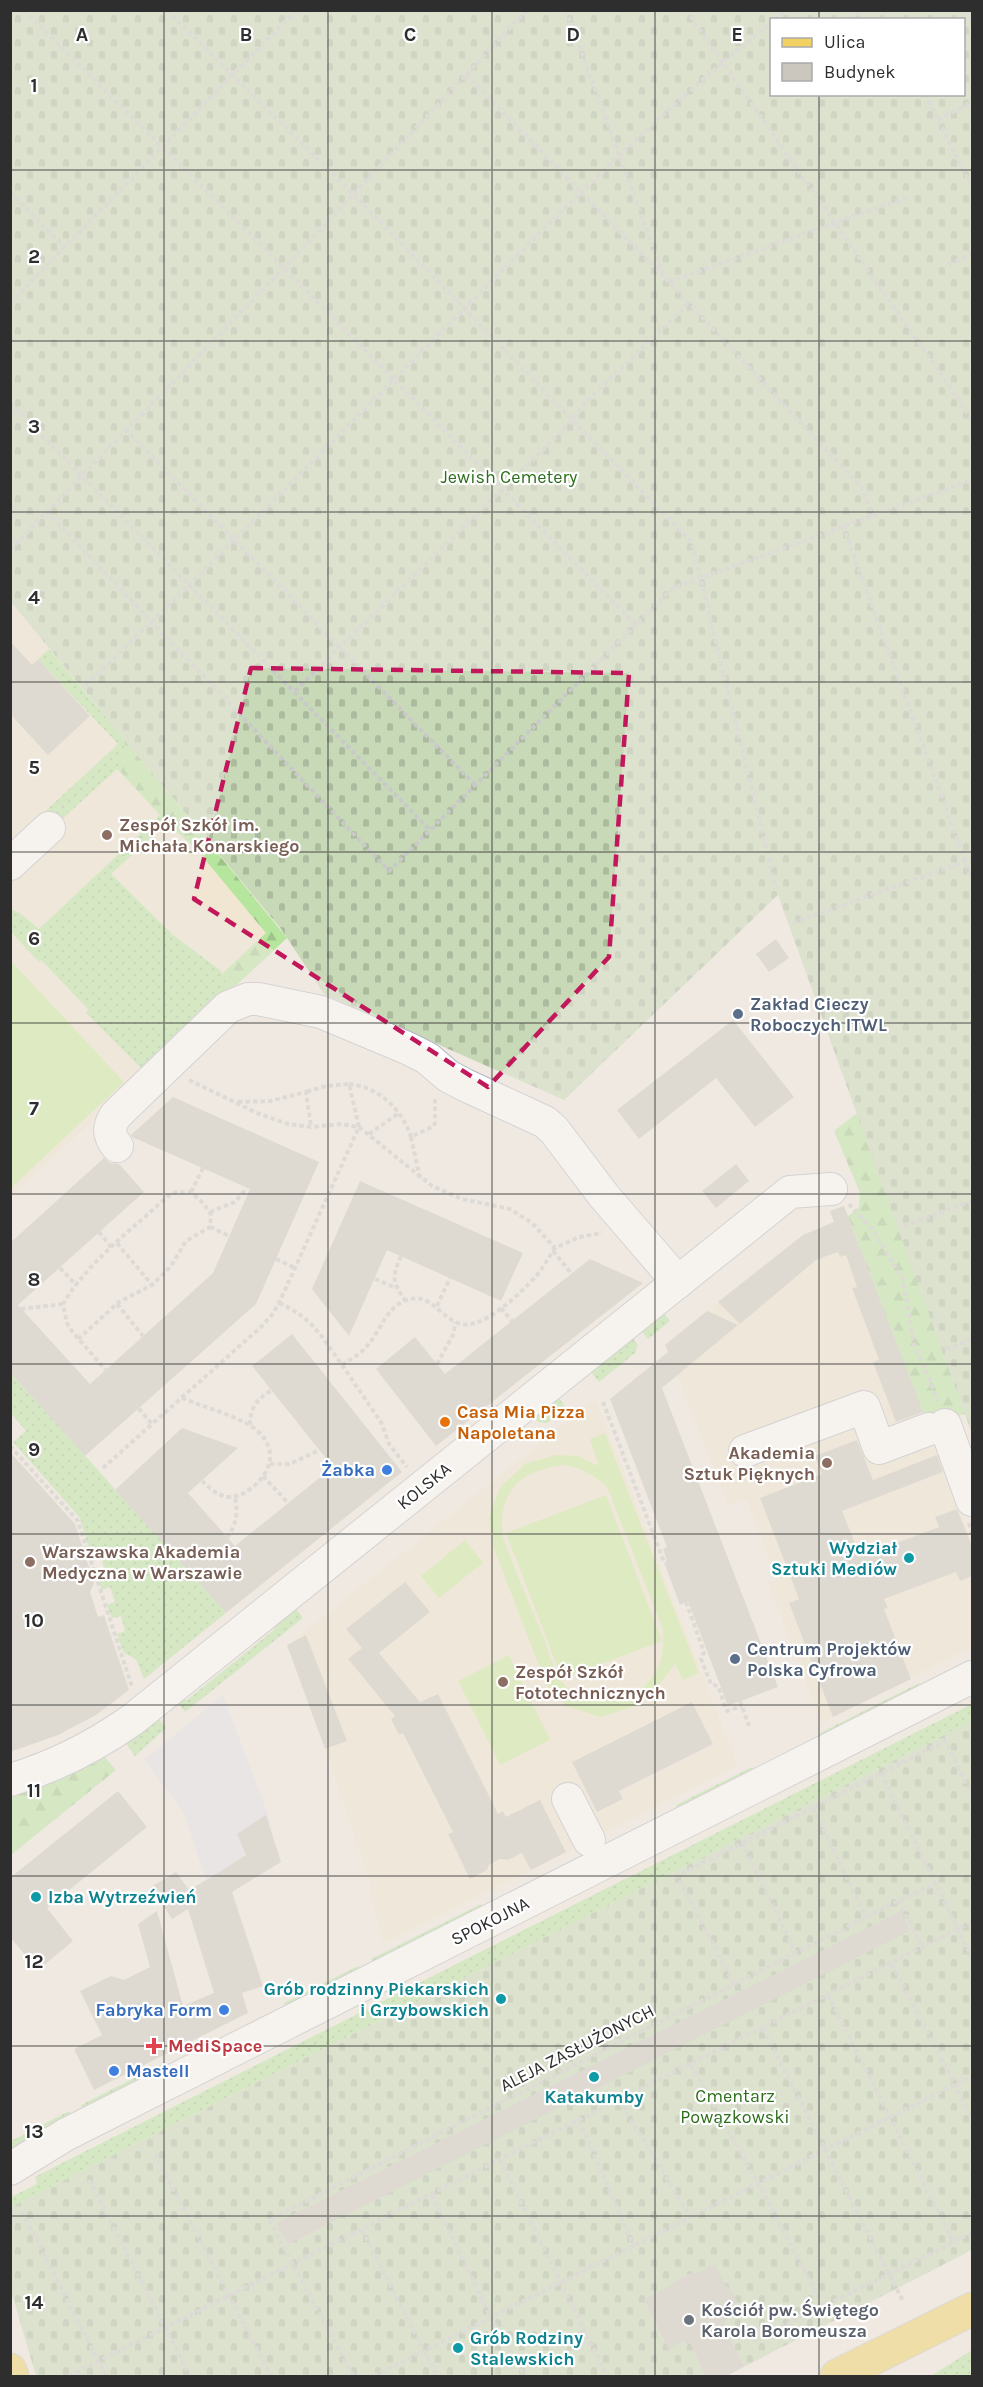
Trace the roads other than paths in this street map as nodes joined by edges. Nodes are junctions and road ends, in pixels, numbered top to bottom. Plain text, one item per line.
1 (49, 828) dead end
2 (10, 864) edge
3 (117, 1146) dead end
4 (831, 1189) road end
5 (678, 1282) junction
6 (745, 1450) dead end
7 (972, 1500) edge
8 (972, 1677) edge
9 (10, 1780) edge
10 (568, 1799) dead end
11 (589, 1840) dead end
12 (10, 2169) edge
13 (972, 2309) edge
14 (10, 2370) edge
15 (12, 2376) edge
16 (837, 2376) edge

1 - 2 street
3 - 5 street
4 - 5 street, KOLSKA
5 - 9 street, KOLSKA
6 - 7 street
8 - 12 street, SPOKOJNA
10 - 11 street
13 - 16 main road
14 - 15 main road

